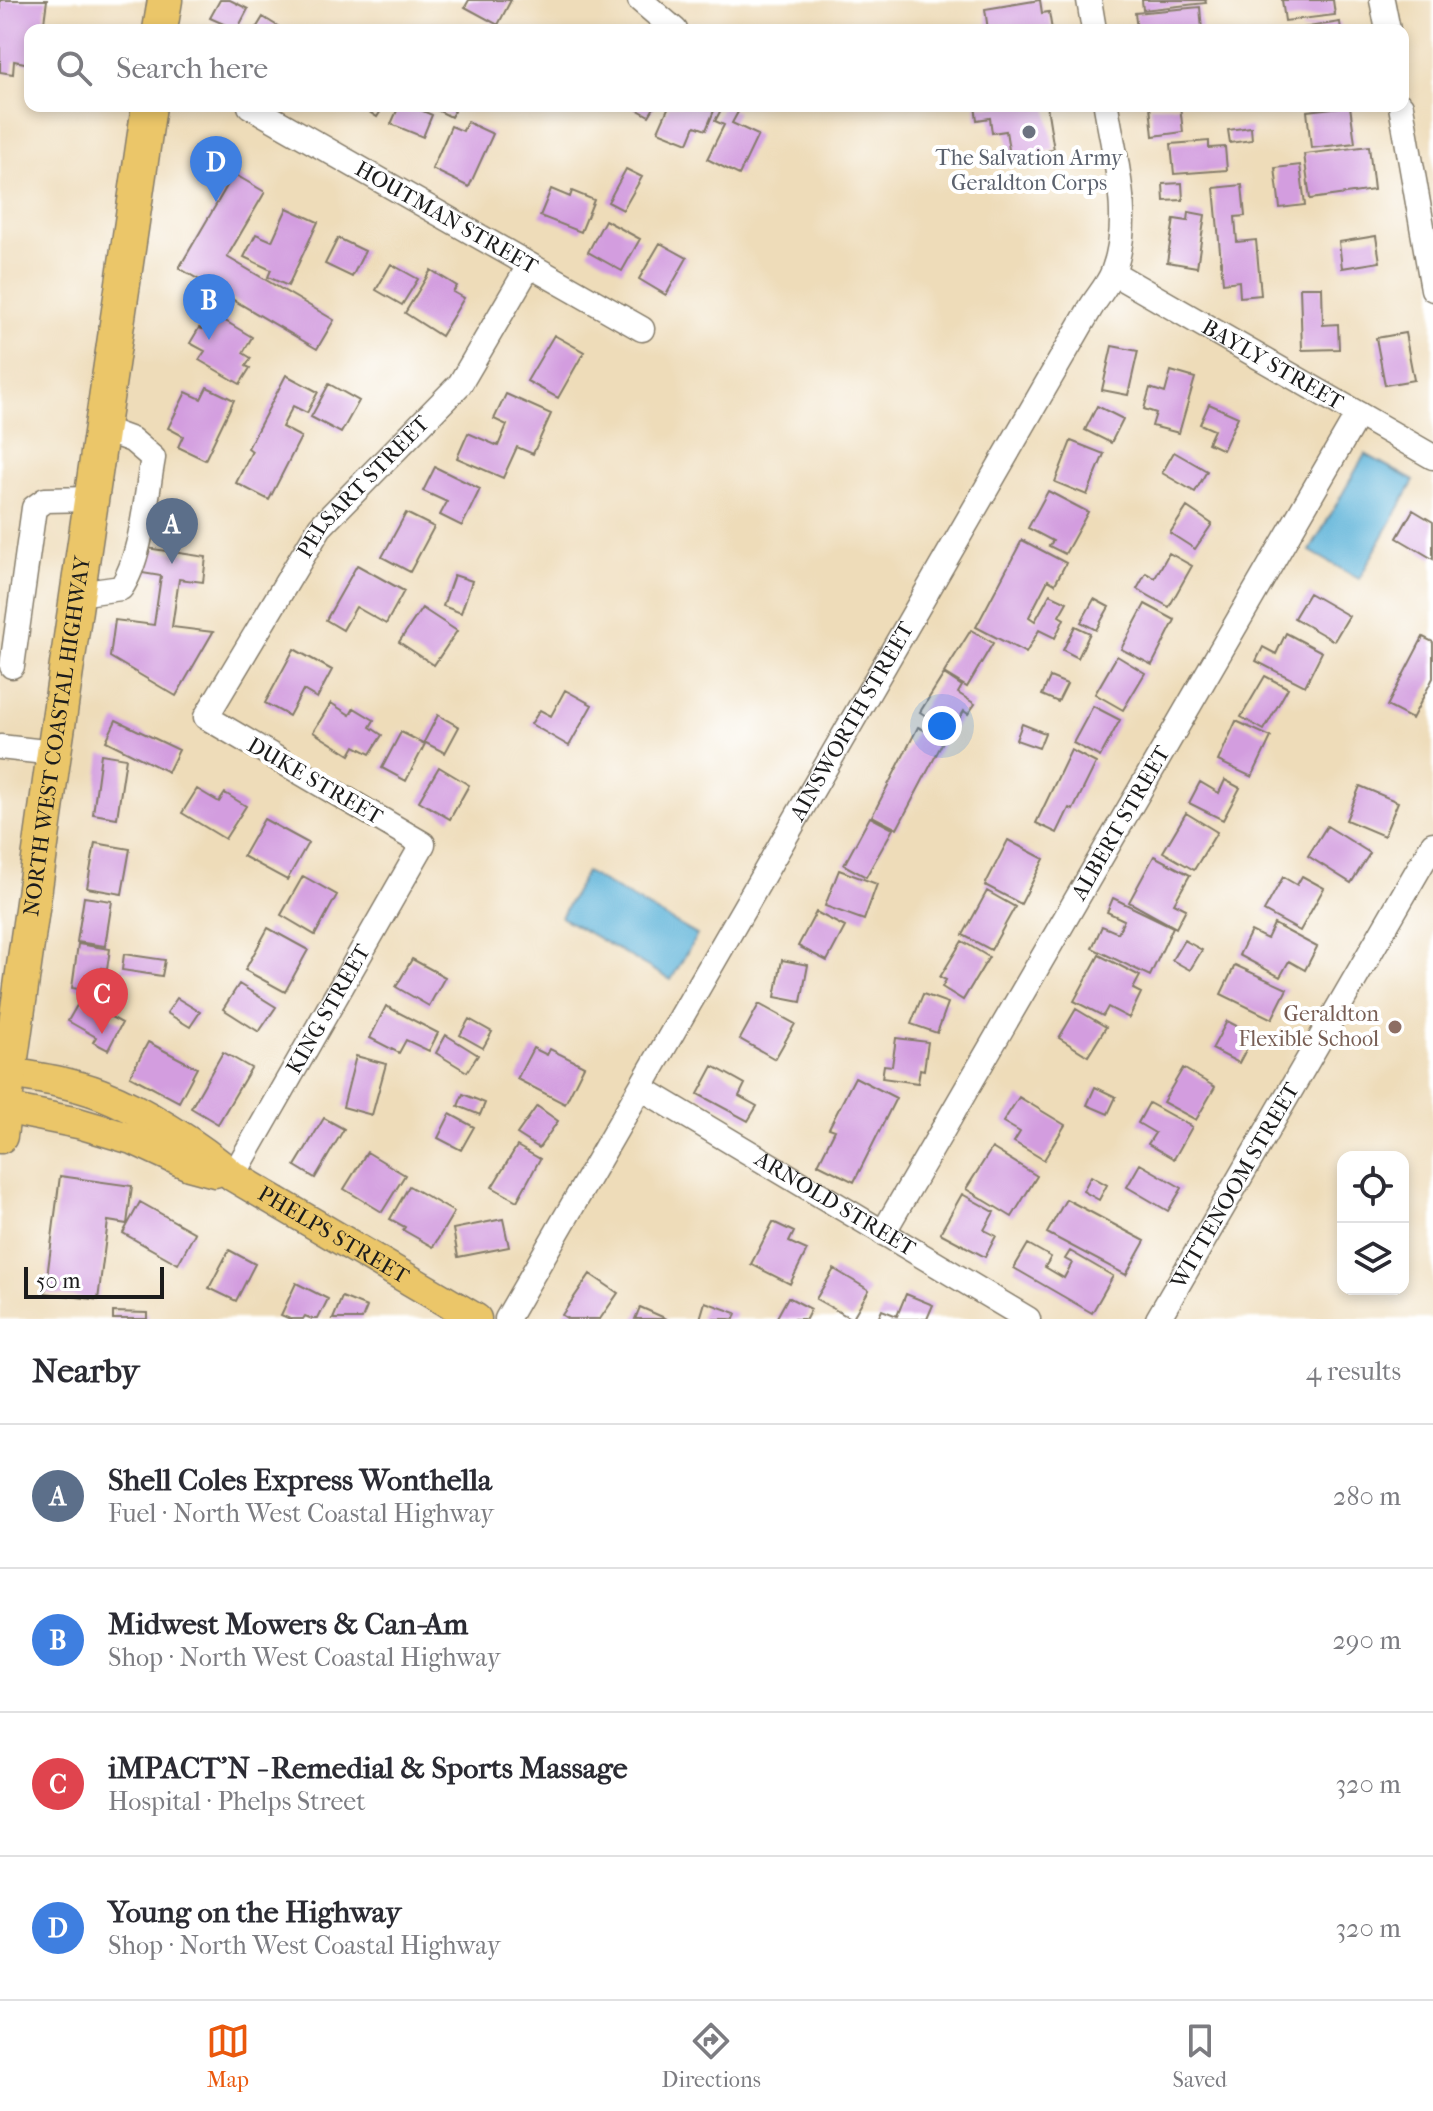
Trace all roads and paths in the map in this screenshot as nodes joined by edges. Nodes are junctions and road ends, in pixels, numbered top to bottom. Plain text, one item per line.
1 (149, 0) edge
2 (165, 0) edge
3 (640, 0) edge
4 (1089, 0) edge
5 (1382, 0) edge
6 (146, 24) edge
7 (161, 24) edge
8 (666, 24) edge
9 (1093, 24) edge
10 (1387, 24) edge
11 (135, 112) edge
12 (148, 112) edge
13 (260, 112) edge
14 (1107, 112) edge
15 (1402, 112) edge
16 (529, 266) junction
17 (1113, 273) junction
18 (1433, 289) edge
19 (642, 329) dead end
20 (1358, 414) junction
21 (102, 429) junction
22 (1433, 457) edge
23 (92, 499) junction
24 (78, 594) junction
25 (12, 666) dead end
26 (206, 717) joint
27 (0, 747) edge
28 (54, 753) junction
29 (423, 844) joint
30 (1433, 844) edge
31 (10, 1073) junction
32 (641, 1088) junction
33 (2, 1122) edge
34 (233, 1176) junction
35 (883, 1233) junction
36 (476, 1319) edge
37 (507, 1319) edge
38 (1028, 1319) edge
39 (1158, 1319) edge

1 - 6 highway
2 - 7 highway
3 - 8 street
4 - 9 street
5 - 10 street
11 - 21 highway, NORTH WEST COASTAL HIGHWAY
12 - 21 highway, NORTH WEST COASTAL HIGHWAY
13 - 16 street, HOUTMAN STREET
14 - 17 street, AINSWORTH STREET
15 - 18 street
16 - 19 street, HOUTMAN STREET
16 - 26 street, PELSART STREET
17 - 20 street, BAYLY STREET
17 - 32 street, AINSWORTH STREET
20 - 22 street, BAYLY STREET
20 - 35 street, ALBERT STREET
21 - 23 highway, NORTH WEST COASTAL HIGHWAY
21 - 24 street
23 - 24 highway, NORTH WEST COASTAL HIGHWAY
23 - 25 street
24 - 28 highway, NORTH WEST COASTAL HIGHWAY
26 - 29 street, DUKE STREET
27 - 28 street
28 - 31 highway, NORTH WEST COASTAL HIGHWAY
29 - 34 street, KING STREET
30 - 39 street, WITTENOOM STREET
31 - 33 highway, NORTH WEST COASTAL HIGHWAY
31 - 34 main road, PHELPS STREET
32 - 35 street, ARNOLD STREET
32 - 37 street, AINSWORTH STREET
33 - 34 main road, PHELPS STREET
34 - 36 main road, PHELPS STREET
35 - 38 street, ARNOLD STREET

